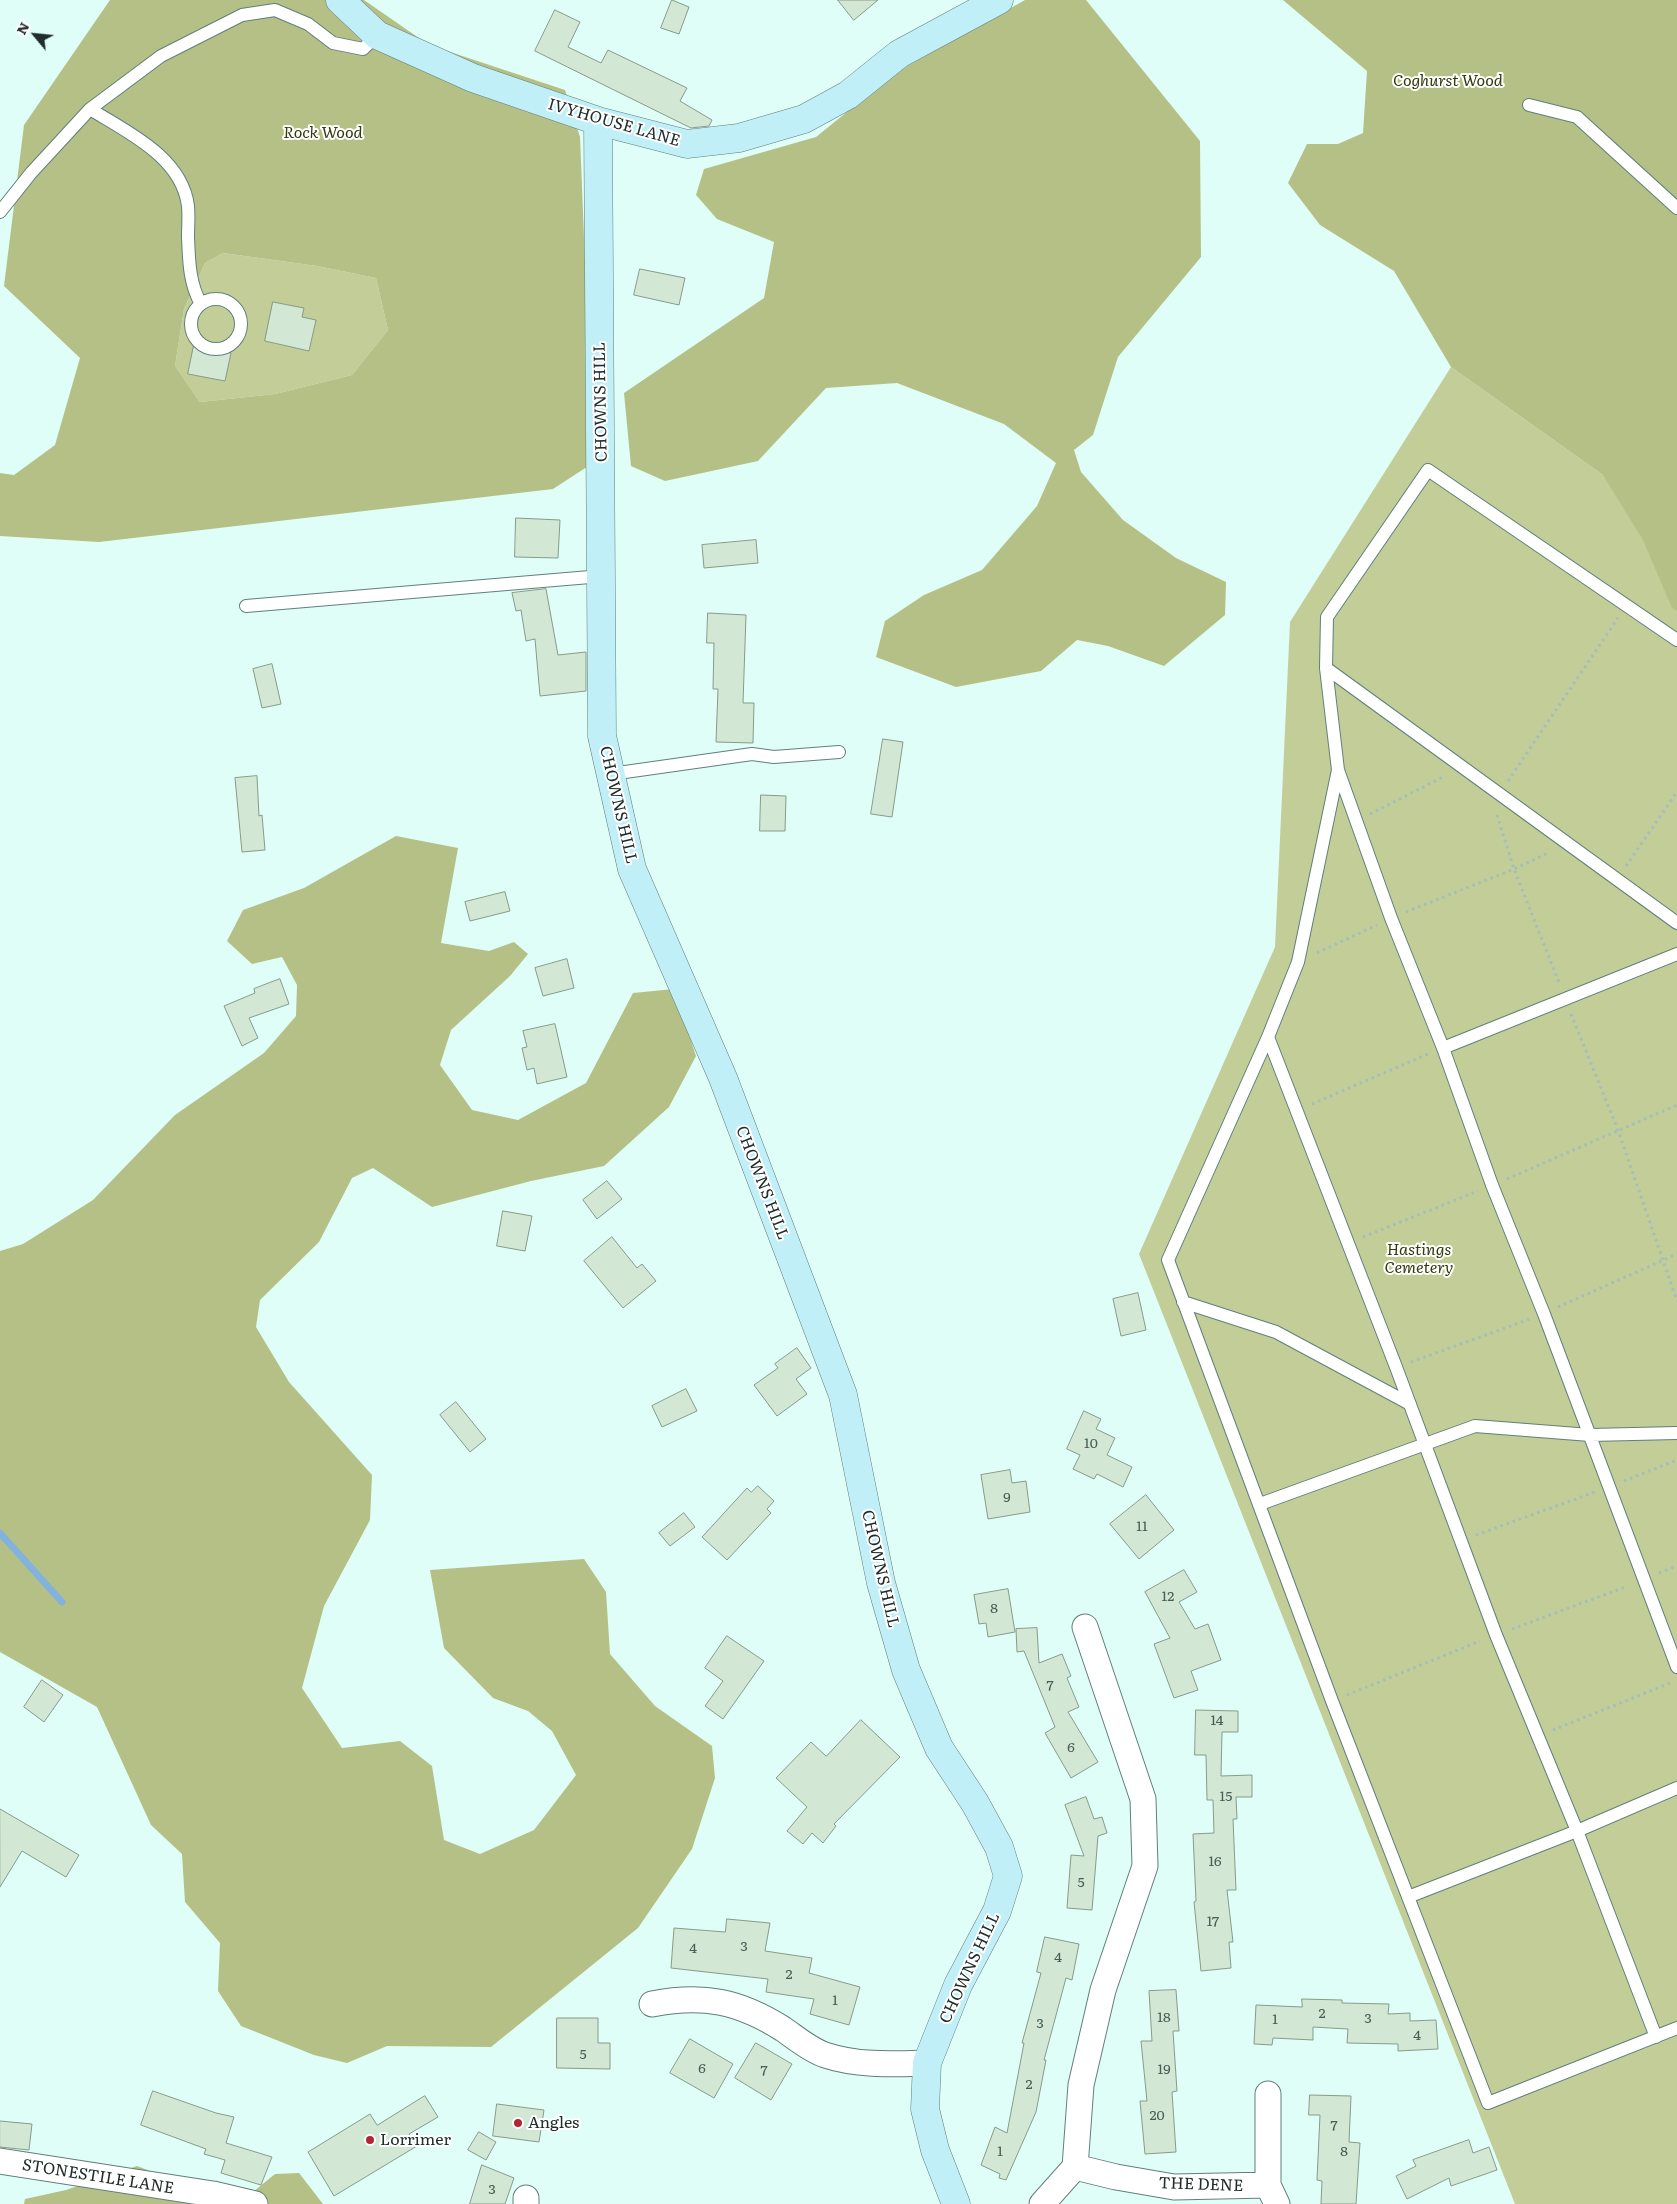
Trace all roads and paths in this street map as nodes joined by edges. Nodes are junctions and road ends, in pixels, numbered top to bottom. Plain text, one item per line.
1 (340, 0) edge
2 (999, 0) edge
3 (376, 35) junction
4 (1529, 105) dead end
5 (90, 110) junction
6 (598, 121) junction
7 (1677, 208) edge
8 (0, 212) edge
9 (200, 304) junction
10 (602, 576) junction
11 (246, 606) dead end
12 (1627, 606) junction
13 (1677, 640) edge
14 (1326, 668) junction
15 (839, 752) dead end
16 (1462, 767) junction
17 (1338, 770) junction
18 (611, 774) junction
19 (1488, 785) junction
20 (1677, 792) edge
21 (1499, 794) junction
22 (1356, 821) junction
23 (1567, 843) junction
24 (1514, 869) junction
25 (1617, 879) junction
26 (1391, 918) junction
27 (1677, 923) edge
28 (1677, 954) edge
29 (1298, 962) junction
30 (1566, 999) junction
31 (1268, 1037) junction
32 (1443, 1048) junction
33 (1677, 1105) edge
34 (1296, 1111) junction
35 (1618, 1130) junction
36 (1492, 1185) junction
37 (1346, 1244) junction
38 (1677, 1300) edge
39 (1183, 1302) junction
40 (1410, 1404) junction
41 (1677, 1433) edge
42 (1590, 1435) junction
43 (1426, 1445) junction
44 (1677, 1460) edge
45 (1609, 1487) junction
46 (1260, 1504) junction
47 (1462, 1540) junction
48 (1085, 1627) dead end
49 (1677, 1666) edge
50 (1677, 1680) edge
51 (1538, 1736) junction
52 (1677, 1788) edge
53 (1577, 1831) junction
54 (1408, 1897) junction
55 (652, 2004) dead end
56 (1677, 2028) edge
57 (1656, 2037) junction
58 (927, 2063) junction
59 (1268, 2094) dead end
60 (0, 2161) edge
61 (1075, 2167) junction
62 (1273, 2195) edge
63 (255, 2204) edge
64 (956, 2204) edge
65 (1042, 2204) edge

1 - 3 street, IVYHOUSE LANE
2 - 6 street, IVYHOUSE LANE
3 - 5 lane
3 - 6 street, IVYHOUSE LANE
4 - 7 lane
5 - 8 lane
5 - 9 lane
6 - 10 street, CHOWNS HILL
9 - 9 lane
10 - 11 lane
10 - 18 street, CHOWNS HILL
12 - 13 lane
12 - 14 lane
12 - 21 path
14 - 16 lane
14 - 17 lane
15 - 18 lane
16 - 19 lane
16 - 22 path
17 - 22 lane
17 - 29 lane
18 - 58 street, CHOWNS HILL
19 - 21 lane
19 - 24 path
20 - 25 path
21 - 23 lane
22 - 26 lane
23 - 24 path
23 - 25 lane
24 - 26 path
24 - 30 path
25 - 27 lane
26 - 29 path
26 - 32 lane
28 - 30 lane
29 - 31 lane
30 - 32 lane
30 - 35 path
31 - 34 lane
31 - 39 lane
32 - 34 path
32 - 36 lane
33 - 35 path
34 - 37 lane
35 - 36 path
35 - 38 path
36 - 37 path
36 - 42 lane
37 - 40 lane
39 - 40 lane
39 - 46 lane
40 - 43 lane
41 - 42 lane
42 - 43 lane
42 - 45 lane
43 - 46 lane
43 - 47 lane
44 - 45 path
45 - 47 path
45 - 49 lane
46 - 54 lane
47 - 51 lane
48 - 61 street
50 - 51 path
51 - 53 lane
52 - 53 lane
53 - 54 lane
53 - 57 lane
54 - 57 lane
55 - 58 street
56 - 57 lane
58 - 64 street, CHOWNS HILL
59 - 62 street, THE DENE
60 - 63 street, STONESTILE LANE
61 - 62 street, THE DENE
61 - 65 street

